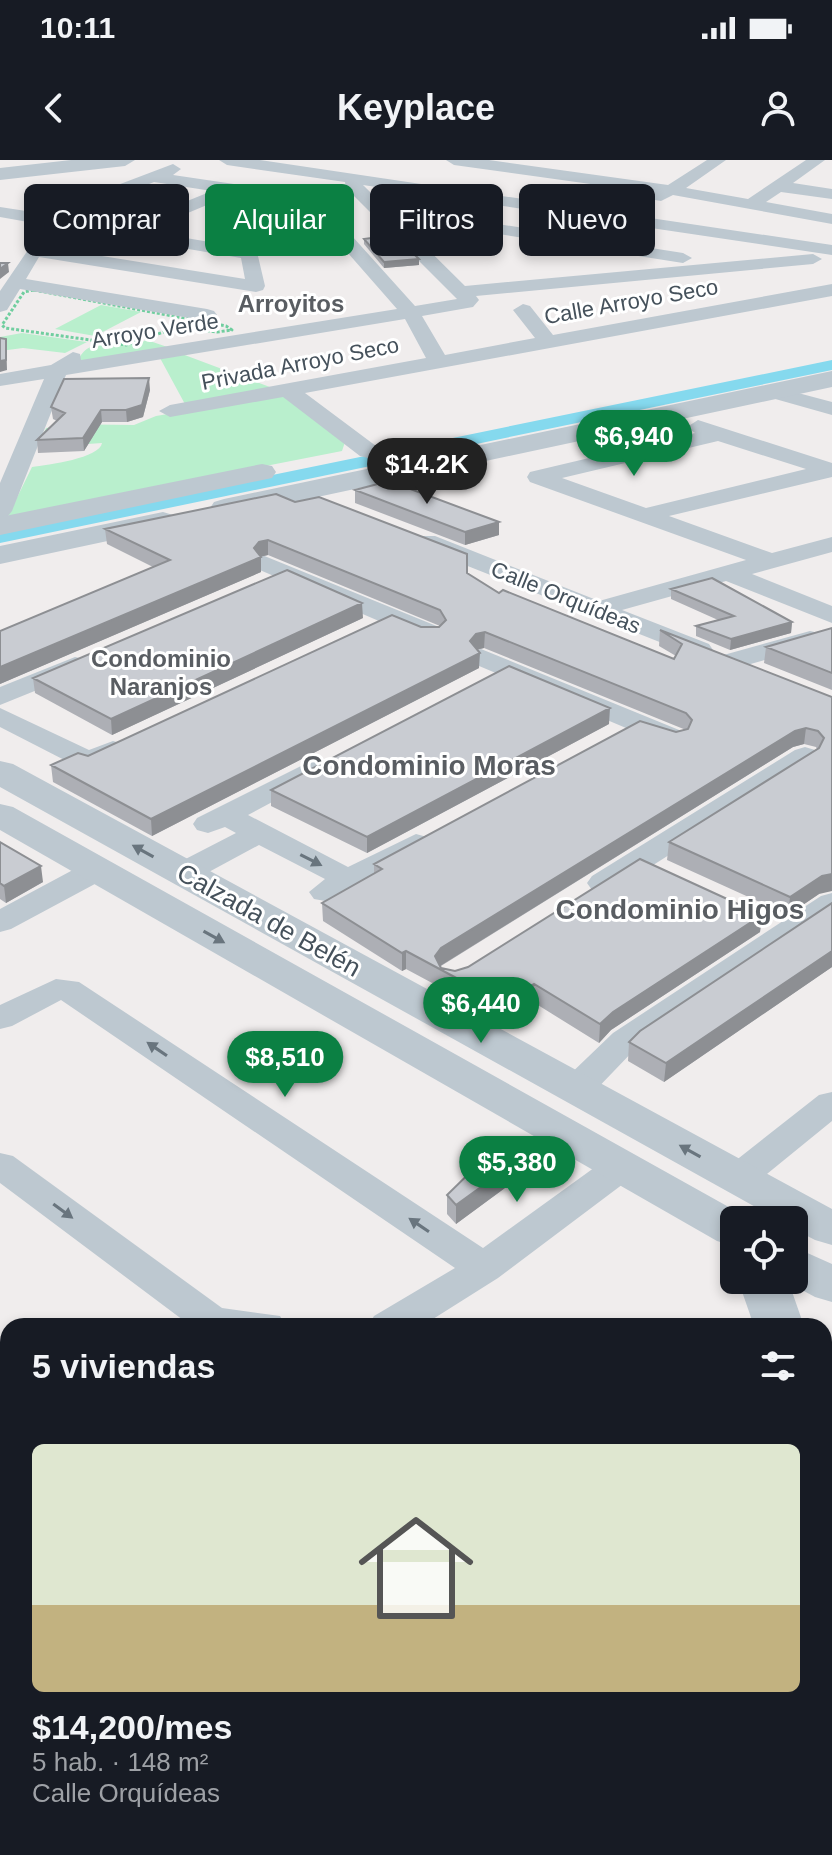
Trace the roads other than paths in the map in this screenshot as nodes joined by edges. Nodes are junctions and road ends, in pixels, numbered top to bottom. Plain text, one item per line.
1 (125, 160) edge
2 (195, 160) edge
3 (227, 160) edge
4 (454, 160) edge
5 (718, 160) edge
6 (815, 162) edge
7 (625, 167) dead end
8 (832, 167) edge
9 (0, 174) edge
10 (149, 179) junction
11 (603, 180) junction
12 (355, 182) junction
13 (113, 184) edge
14 (350, 184) edge
15 (372, 184) edge
16 (205, 185) edge
17 (776, 186) junction
18 (671, 190) junction
19 (832, 194) edge
20 (655, 199) edge
21 (749, 206) junction
22 (0, 212) edge
23 (24, 214) edge
24 (832, 219) edge
25 (655, 222) edge
26 (503, 230) edge
27 (503, 234) edge
28 (189, 243) edge
29 (205, 243) edge
30 (201, 245) junction
31 (205, 246) edge
32 (517, 248) dead end
33 (354, 249) edge
34 (832, 250) edge
35 (31, 256) edge
36 (66, 256) edge
37 (250, 256) edge
38 (832, 258) edge
39 (735, 266) junction
40 (610, 278) junction
41 (15, 283) junction
42 (555, 283) junction
43 (832, 290) edge
44 (462, 298) junction
45 (0, 306) edge
46 (523, 310) dead end
47 (411, 313) junction
48 (199, 314) dead end
49 (547, 341) junction
50 (76, 355) dead end
51 (832, 357) edge
52 (438, 361) junction
53 (58, 370) junction
54 (832, 379) edge
55 (0, 380) edge
56 (288, 390) junction
57 (768, 391) junction
58 (832, 409) edge
59 (170, 411) dead end
60 (660, 415) junction
61 (718, 434) junction
62 (368, 451) junction
63 (337, 457) dead end
64 (832, 470) edge
65 (295, 479) junction
66 (342, 508) edge
67 (0, 511) edge
68 (645, 515) junction
69 (0, 526) edge
70 (398, 531) edge
71 (832, 544) edge
72 (0, 555) edge
73 (768, 560) junction
74 (725, 572) junction
75 (261, 574) edge
76 (597, 609) junction
77 (832, 615) edge
78 (392, 617) junction
79 (364, 630) edge
80 (832, 632) edge
81 (430, 634) edge
82 (101, 654) edge
83 (729, 662) junction
84 (489, 669) dead end
85 (773, 680) edge
86 (0, 697) edge
87 (0, 716) edge
88 (638, 723) junction
89 (28, 733) junction
90 (143, 735) edge
91 (610, 738) edge
92 (674, 738) edge
93 (0, 744) edge
94 (338, 756) edge
95 (805, 756) edge
96 (0, 772) edge
97 (0, 815) edge
98 (445, 827) edge
99 (258, 833) junction
100 (95, 871) junction
101 (183, 873) junction
102 (572, 902) edge
103 (832, 903) edge
104 (0, 922) edge
105 (0, 1019) edge
106 (548, 1073) junction
107 (481, 1086) junction
108 (832, 1103) edge
109 (0, 1165) edge
110 (622, 1166) junction
111 (738, 1178) junction
112 (693, 1206) junction
113 (720, 1222) edge
114 (832, 1229) edge
115 (720, 1230) edge
116 (484, 1268) junction
117 (808, 1272) edge
118 (832, 1285) edge
119 (770, 1294) edge
120 (208, 1318) edge
121 (404, 1318) edge
122 (777, 1318) edge

1 - 9 street
2 - 10 street
3 - 12 street
4 - 11 street
5 - 18 street
6 - 8 street
6 - 17 street
7 - 11 street
10 - 13 street
10 - 16 street
11 - 18 street
12 - 14 street
12 - 15 street
12 - 44 street
17 - 19 street
17 - 21 street
18 - 20 street
18 - 21 street
21 - 24 street
22 - 23 street
25 - 34 street
26 - 39 street
27 - 32 street
28 - 30 street
29 - 30 street
30 - 31 street
33 - 47 street
35 - 41 street
36 - 37 street
38 - 39 street
39 - 40 street
40 - 42 street, Arroyo Verde
40 - 42 street
41 - 45 street
41 - 48 street
42 - 44 street, Arroyo Verde
43 - 49 street, Calle Arroyo Seco
44 - 47 street, Arroyo Verde
46 - 49 street
47 - 52 street
47 - 53 street, Arroyo Verde
49 - 52 street, Calle Arroyo Seco
50 - 53 street
51 - 62 street
52 - 56 street, Privada Arroyo Seco
53 - 55 street, Arroyo Verde
53 - 67 street
54 - 57 street
56 - 59 street, Privada Arroyo Seco
56 - 62 street
57 - 58 street
57 - 60 street
60 - 61 street
60 - 65 street
61 - 64 street
61 - 68 street
62 - 63 street
64 - 68 street
65 - 66 street
65 - 69 street
65 - 72 street
68 - 73 street
70 - 76 street, Calle Orquídeas
71 - 73 street
73 - 74 street
74 - 76 street
74 - 77 street
75 - 78 street
76 - 83 street, Calle Orquídeas
78 - 79 street
78 - 81 street
80 - 83 street
82 - 86 street
83 - 85 street, Calle Orquídeas
84 - 88 street
87 - 89 street
88 - 91 street
88 - 92 street
89 - 90 street
89 - 93 street
94 - 99 street
95 - 102 street
101 -> 96 street, Calzada de Belén
97 - 100 street, Calzada de Belén
99 -> 98 street
99 - 101 street
100 - 104 street
100 -> 107 street, Calzada de Belén
101 - 106 street, Calzada de Belén
103 - 106 street
116 -> 105 street
106 - 107 street
111 -> 106 street, Calzada de Belén
107 - 110 street, Calzada de Belén
108 - 111 street
109 -> 120 street
110 - 112 street, Calzada de Belén
110 - 116 street
111 - 114 street, Calzada de Belén
112 - 113 street, Calzada de Belén
112 - 115 street
116 - 121 street
117 - 118 street
119 - 122 street

